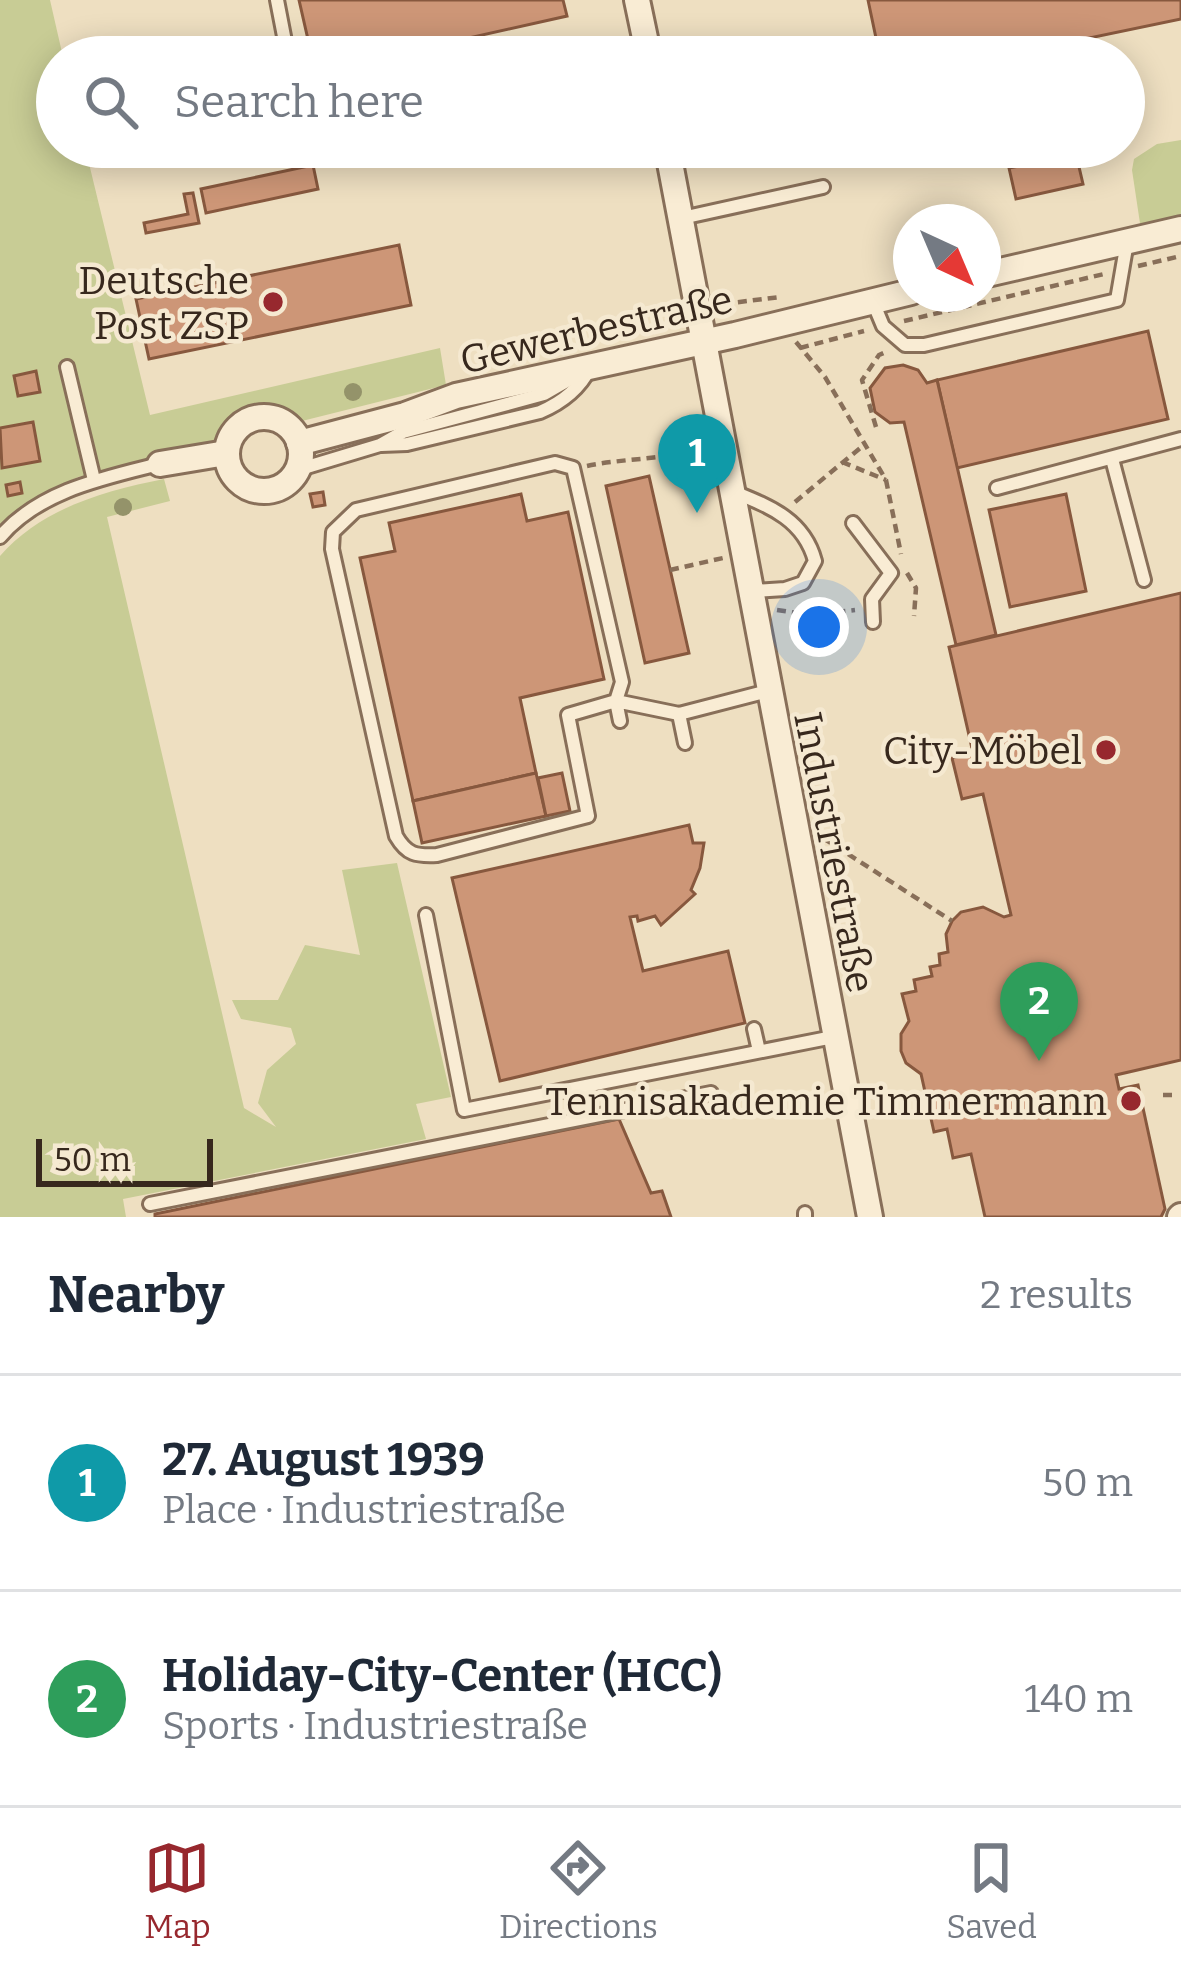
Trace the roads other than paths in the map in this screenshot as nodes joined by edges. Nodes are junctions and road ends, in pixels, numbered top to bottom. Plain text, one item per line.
1 (277, 0) edge
2 (637, 0) edge
3 (284, 36) edge
4 (645, 36) edge
5 (671, 168) edge
6 (823, 187) dead end
7 (682, 218) junction
8 (1181, 229) edge
9 (1127, 242) junction
10 (1001, 271) edge
11 (893, 296) edge
12 (873, 301) junction
13 (701, 341) junction
14 (591, 365) junction
15 (68, 367) dead end
16 (1181, 439) edge
17 (299, 443) junction
18 (226, 452) junction
19 (1112, 459) junction
20 (160, 464) joint
21 (297, 470) junction
22 (94, 480) junction
23 (997, 488) dead end
24 (732, 491) junction
25 (854, 523) dead end
26 (0, 537) edge
27 (1144, 580) dead end
28 (753, 598) junction
29 (872, 615) road end
30 (768, 691) junction
31 (616, 701) junction
32 (679, 714) junction
33 (620, 721) dead end
34 (686, 743) dead end
35 (426, 915) dead end
36 (754, 1029) dead end
37 (833, 1036) junction
38 (759, 1052) junction
39 (711, 1093) dead end
40 (150, 1204) dead end
41 (870, 1217) edge

1 - 3 lane
2 - 4 street
5 - 7 street, Industriestraße
6 - 7 lane
7 - 13 street, Industriestraße
8 - 9 street
9 - 10 street
9 - 12 lane
11 - 12 street, Gewerbestraße
12 - 13 street, Gewerbestraße
13 - 14 street, Gewerbestraße
13 - 24 street, Industriestraße
14 - 17 street, Gewerbestraße
14 - 21 lane
15 - 22 lane
16 - 19 lane
17 - 18 street
17 - 21 street
18 - 20 street
18 - 21 street
19 - 23 lane
19 - 27 lane
20 - 22 lane
22 - 26 lane
24 - 28 street, Industriestraße
24 - 28 lane
25 - 29 lane
28 - 30 street, Industriestraße
30 - 32 lane
30 - 37 street, Industriestraße
31 - 31 lane
31 - 32 lane
31 - 33 lane
32 - 34 lane
35 - 38 lane
36 - 38 lane
37 - 38 lane
37 - 41 street, Industriestraße
39 - 40 lane

